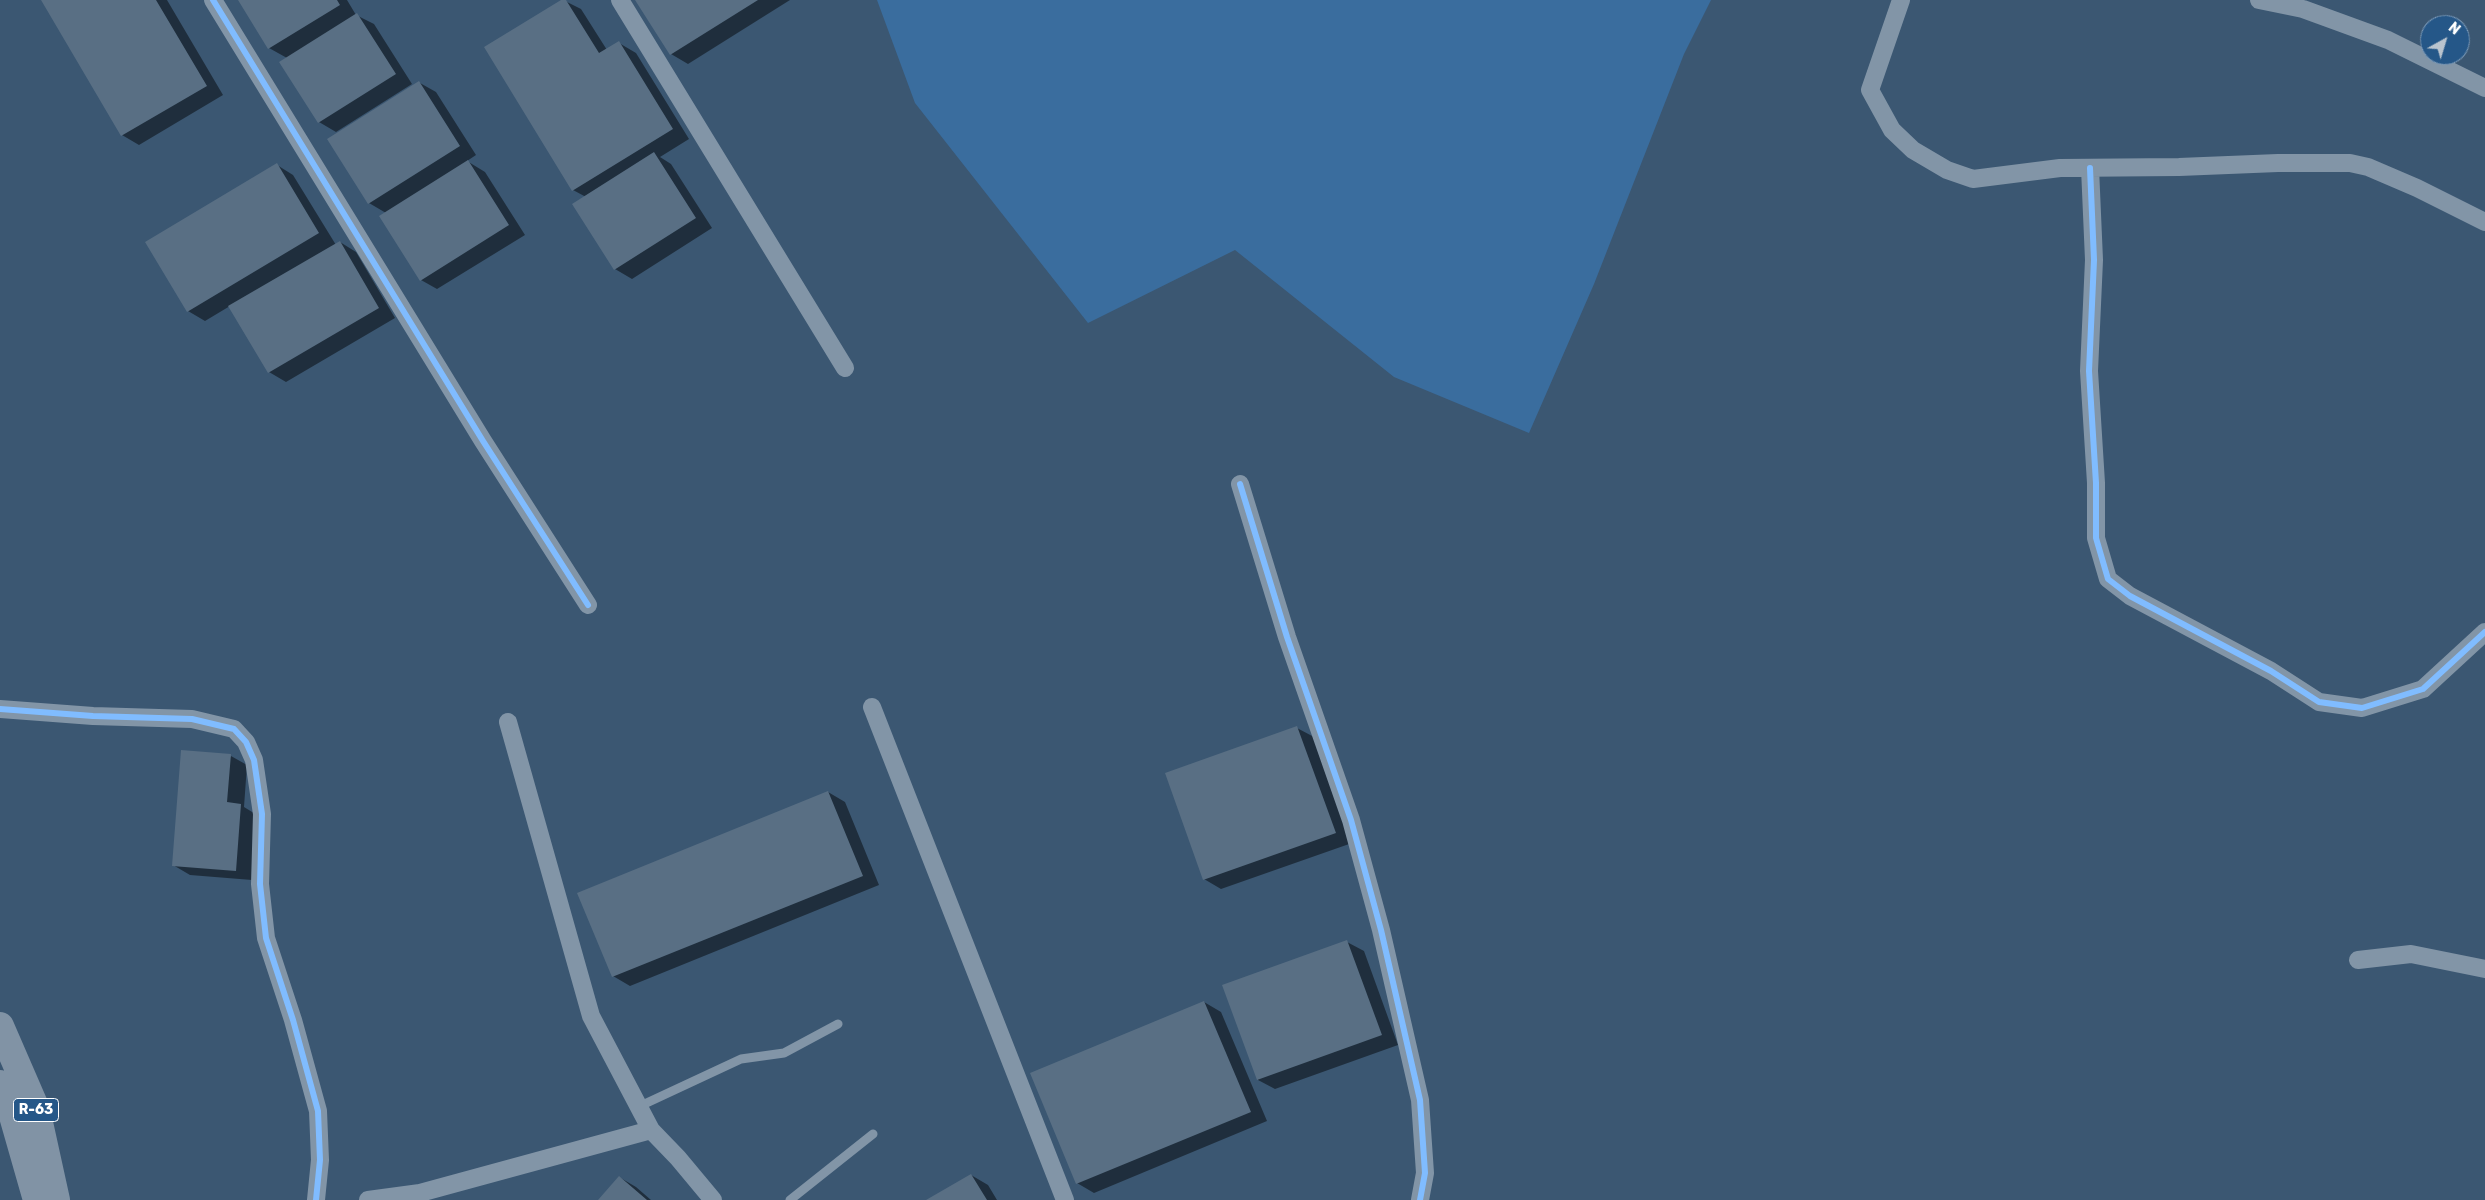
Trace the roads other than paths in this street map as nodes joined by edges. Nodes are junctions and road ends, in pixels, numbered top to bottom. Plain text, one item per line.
1 (213, 0) edge
2 (620, 0) edge
3 (1901, 0) edge
4 (2259, 0) edge
5 (2485, 88) edge
6 (2090, 168) junction
7 (2485, 222) edge
8 (845, 368) dead end
9 (1240, 484) dead end
10 (588, 605) dead end
11 (2485, 632) edge
12 (872, 707) dead end
13 (0, 709) edge
14 (508, 722) dead end
15 (2358, 960) dead end
16 (2485, 969) edge
17 (838, 1024) dead end
18 (0, 1026) edge
19 (0, 1084) edge
20 (637, 1107) junction
21 (651, 1130) junction
22 (873, 1134) dead end
23 (37, 1200) edge
24 (56, 1200) edge
25 (316, 1200) edge
26 (368, 1200) edge
27 (713, 1200) edge
28 (790, 1200) edge
29 (1065, 1200) edge
30 (1420, 1200) edge

1 - 10 street
2 - 8 street
3 - 6 street
4 - 5 street
6 - 7 street
6 - 11 street
9 - 30 street
12 - 29 street
13 - 25 street
14 - 20 street
15 - 16 street
17 - 20 lane
18 - 24 main road, R-63
19 - 23 main road, R-63
20 - 21 street
21 - 26 street
21 - 27 street
22 - 28 lane

